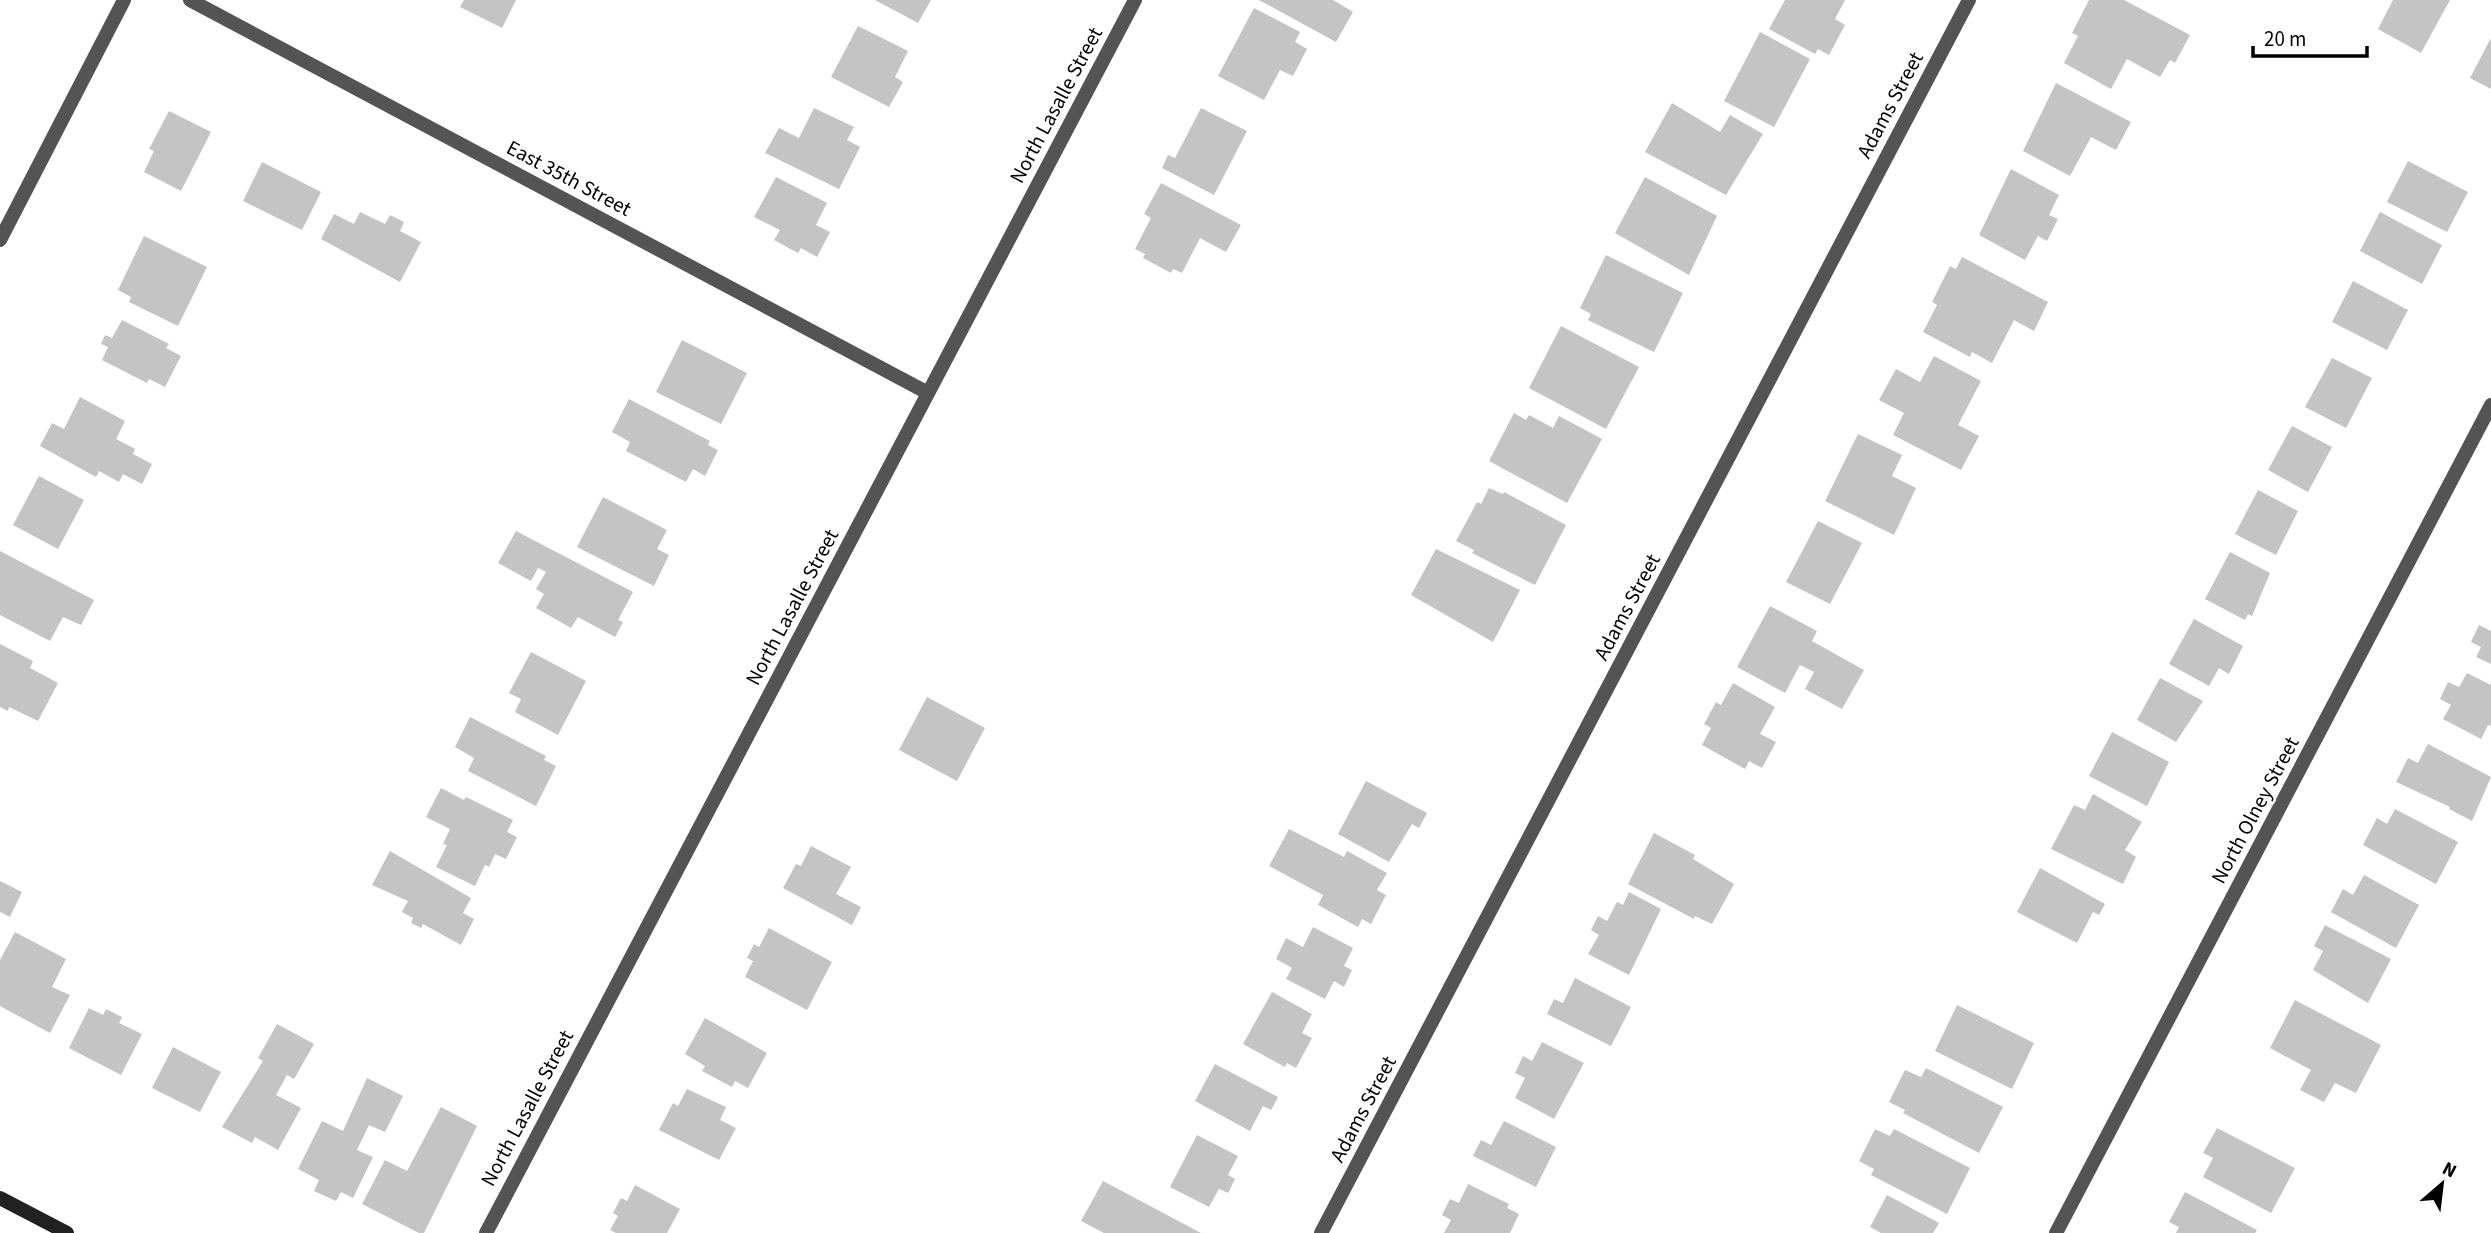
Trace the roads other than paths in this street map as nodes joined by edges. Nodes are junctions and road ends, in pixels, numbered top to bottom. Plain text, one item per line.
1 (124, 0) edge
2 (190, 0) edge
3 (1135, 0) edge
4 (1969, 0) edge
5 (0, 240) edge
6 (928, 393) junction
7 (2491, 405) edge
8 (0, 1198) edge
9 (67, 1233) edge
10 (486, 1233) edge
11 (1321, 1233) edge
12 (2056, 1233) edge

1 - 5 street
2 - 6 street, East 35th Street
3 - 6 street, North Lasalle Street
4 - 11 street, Adams Street
6 - 10 street, North Lasalle Street
7 - 12 street, North Olney Street
8 - 9 main road

